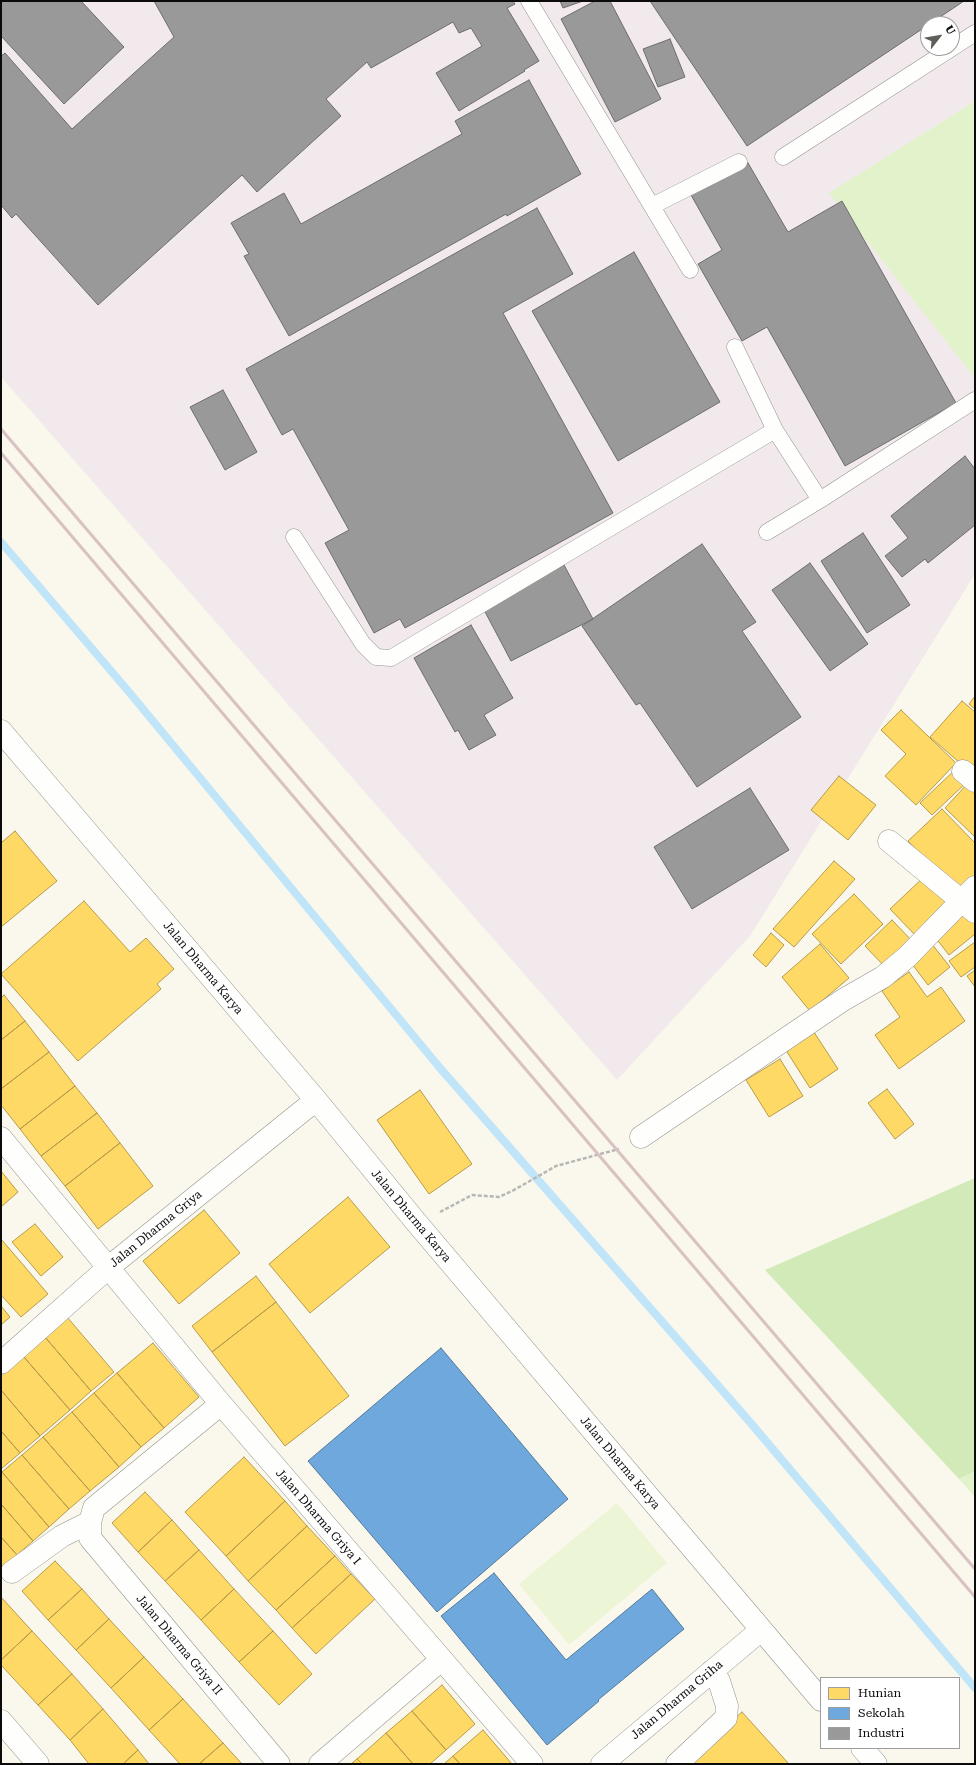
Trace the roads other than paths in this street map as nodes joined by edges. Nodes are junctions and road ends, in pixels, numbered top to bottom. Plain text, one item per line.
1 (532, 6) edge
2 (975, 33) edge
3 (783, 157) dead end
4 (739, 162) dead end
5 (652, 206) junction
6 (690, 270) dead end
7 (734, 347) dead end
8 (975, 400) edge
9 (775, 430) junction
10 (820, 500) junction
11 (768, 532) dead end
12 (294, 537) dead end
13 (1, 732) edge
14 (889, 842) dead end
15 (971, 900) edge
16 (316, 1100) junction
17 (641, 1137) road end
18 (1, 1138) edge
19 (109, 1267) junction
20 (1, 1363) edge
21 (221, 1404) junction
22 (90, 1522) junction
23 (12, 1572) dead end
24 (757, 1634) junction
25 (441, 1660) junction
26 (712, 1671) junction
27 (820, 1699) edge
28 (1, 1721) edge
29 (863, 1749) edge
30 (605, 1763) edge
31 (38, 1764) edge
32 (279, 1764) edge
33 (320, 1764) edge
34 (532, 1764) edge
35 (677, 1764) edge
36 (876, 1764) edge

1 - 5 lane
2 - 3 lane
4 - 5 lane
5 - 6 lane
7 - 9 lane
8 - 10 lane
9 - 10 lane
9 - 12 lane
10 - 11 lane
13 - 16 street, Jalan Dharma Karya
14 - 15 street
15 - 17 street
16 - 19 street, Jalan Dharma Griya
16 - 24 street, Jalan Dharma Karya
18 - 19 street, Jalan Dharma Griya I
19 - 20 street, Jalan Dharma Griya
19 - 21 street, Jalan Dharma Griya I
21 - 22 street
21 - 25 street, Jalan Dharma Griya I
22 - 23 street
22 - 32 street, Jalan Dharma Griya II
24 - 26 street, Jalan Dharma Griha
24 - 27 street, Jalan Dharma Karya
25 - 33 street
25 - 34 street, Jalan Dharma Griya I
26 - 30 street, Jalan Dharma Griha
26 - 35 street
28 - 31 street
29 - 36 street

